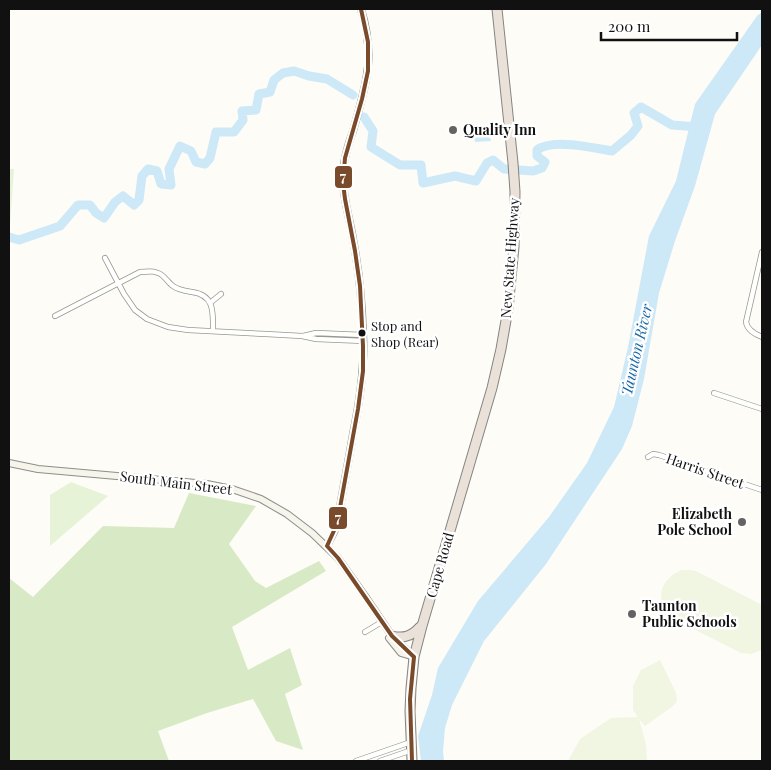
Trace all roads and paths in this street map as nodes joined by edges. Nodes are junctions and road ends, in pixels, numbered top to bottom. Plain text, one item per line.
1 (361, 9) edge
2 (497, 9) edge
3 (762, 252) edge
4 (105, 258) dead end
5 (118, 283) junction
6 (222, 294) dead end
7 (210, 303) junction
8 (55, 316) dead end
9 (213, 331) junction
10 (762, 336) edge
11 (364, 338) junction
12 (714, 393) dead end
13 (762, 409) edge
14 (648, 457) dead end
15 (9, 464) edge
16 (467, 473) joint
17 (762, 490) edge
18 (327, 546) junction
19 (371, 604) junction
20 (423, 620) junction
21 (380, 623) junction
22 (365, 632) dead end
23 (392, 636) junction
24 (414, 657) junction
25 (411, 746) junction
26 (356, 761) edge
27 (380, 761) edge
28 (412, 761) edge

1 - 11 main road
2 - 16 highway, New State Highway
3 - 10 street
4 - 5 street
5 - 7 street
5 - 8 street
5 - 9 street
6 - 7 street
7 - 9 street
9 - 11 street
11 - 18 main road
12 - 13 street
14 - 17 street, Harris Street
15 - 18 main road, South Main Street
16 - 20 highway, Cape Road
18 - 19 main road, South Main Street
19 - 21 main road
19 - 23 main road
20 - 23 highway
20 - 24 highway, Cape Road
21 - 22 street
21 - 24 main road
23 - 24 main road
24 - 25 highway, Cape Road
25 - 26 street
25 - 27 street
25 - 28 highway, Cape Road

